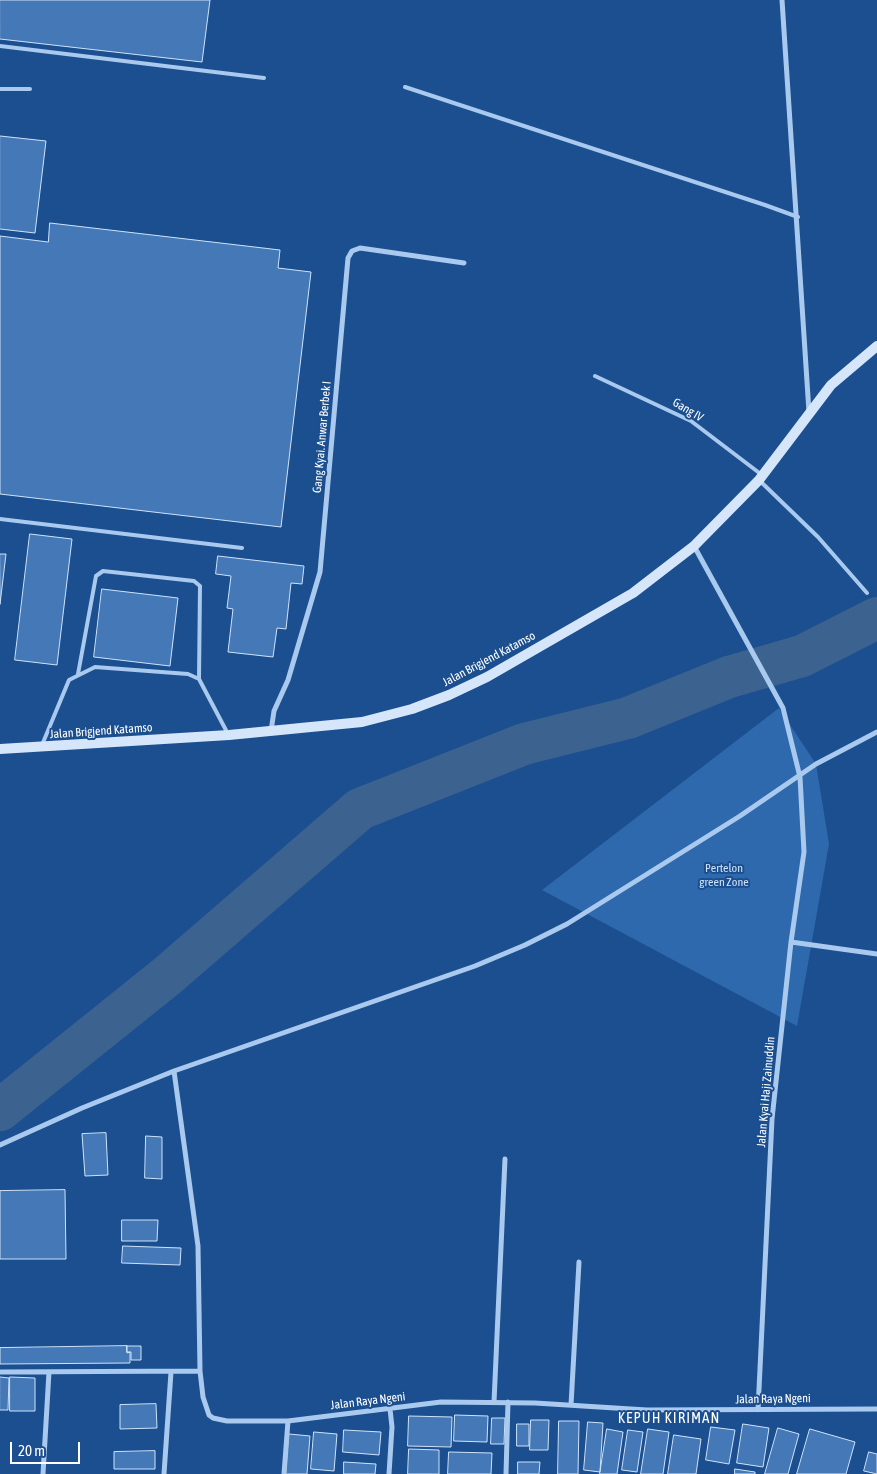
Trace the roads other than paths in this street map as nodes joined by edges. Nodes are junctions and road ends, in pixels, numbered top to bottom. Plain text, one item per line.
1 (782, 0) edge
2 (0, 46) edge
3 (264, 78) dead end
4 (405, 87) dead end
5 (0, 89) edge
6 (30, 89) dead end
7 (798, 218) junction
8 (464, 263) dead end
9 (877, 346) edge
10 (595, 376) dead end
11 (809, 415) junction
12 (761, 478) junction
13 (0, 519) edge
14 (694, 546) junction
15 (242, 548) dead end
16 (867, 593) dead end
17 (78, 674) junction
18 (199, 679) junction
19 (271, 731) junction
20 (877, 732) edge
21 (229, 735) junction
22 (41, 747) junction
23 (0, 749) edge
24 (800, 777) junction
25 (791, 942) junction
26 (877, 954) edge
27 (174, 1072) junction
28 (0, 1145) edge
29 (505, 1159) dead end
30 (579, 1262) dead end
31 (200, 1371) junction
32 (0, 1372) edge
33 (49, 1372) junction
34 (170, 1372) junction
35 (494, 1402) junction
36 (508, 1402) junction
37 (571, 1405) junction
38 (877, 1408) edge
39 (390, 1409) junction
40 (758, 1410) junction
41 (288, 1421) junction
42 (42, 1474) edge
43 (164, 1474) edge
44 (284, 1474) edge
45 (389, 1474) edge
46 (506, 1474) edge

1 - 7 street
2 - 3 lane
4 - 7 lane
5 - 6 lane
7 - 11 street
8 - 19 street, Gang Kyai. Anwar Berbek I
9 - 11 street, Jalan Brigjend Katamso
10 - 12 lane, Gang IV
11 - 12 street, Jalan Brigjend Katamso
12 - 14 street, Jalan Brigjend Katamso
12 - 16 lane, Gang IV
13 - 15 lane
14 - 19 street, Jalan Brigjend Katamso
14 - 24 street, Jalan Kyai Haji Zainuddin
17 - 18 lane
17 - 18 lane
17 - 22 lane
18 - 21 lane
19 - 21 street, Jalan Brigjend Katamso
20 - 24 street
21 - 22 street, Jalan Brigjend Katamso
22 - 23 street, Jalan Brigjend Katamso
24 - 25 street, Jalan Kyai Haji Zainuddin
24 - 27 street
25 - 26 street
25 - 40 street, Jalan Kyai Haji Zainuddin
27 - 28 street
27 - 31 street, Jalan Raya Ngeni
29 - 35 street
30 - 37 street
31 - 34 street
31 - 41 street, Jalan Raya Ngeni
32 - 33 street
33 - 34 street
33 - 42 street
34 - 43 street
35 - 36 street, Jalan Raya Ngeni
35 - 39 street, Jalan Raya Ngeni
36 - 37 street, Jalan Raya Ngeni
36 - 46 street
37 - 40 street, Jalan Raya Ngeni
38 - 40 street, Jalan Raya Ngeni
39 - 41 street, Jalan Raya Ngeni
39 - 45 street
41 - 44 street

